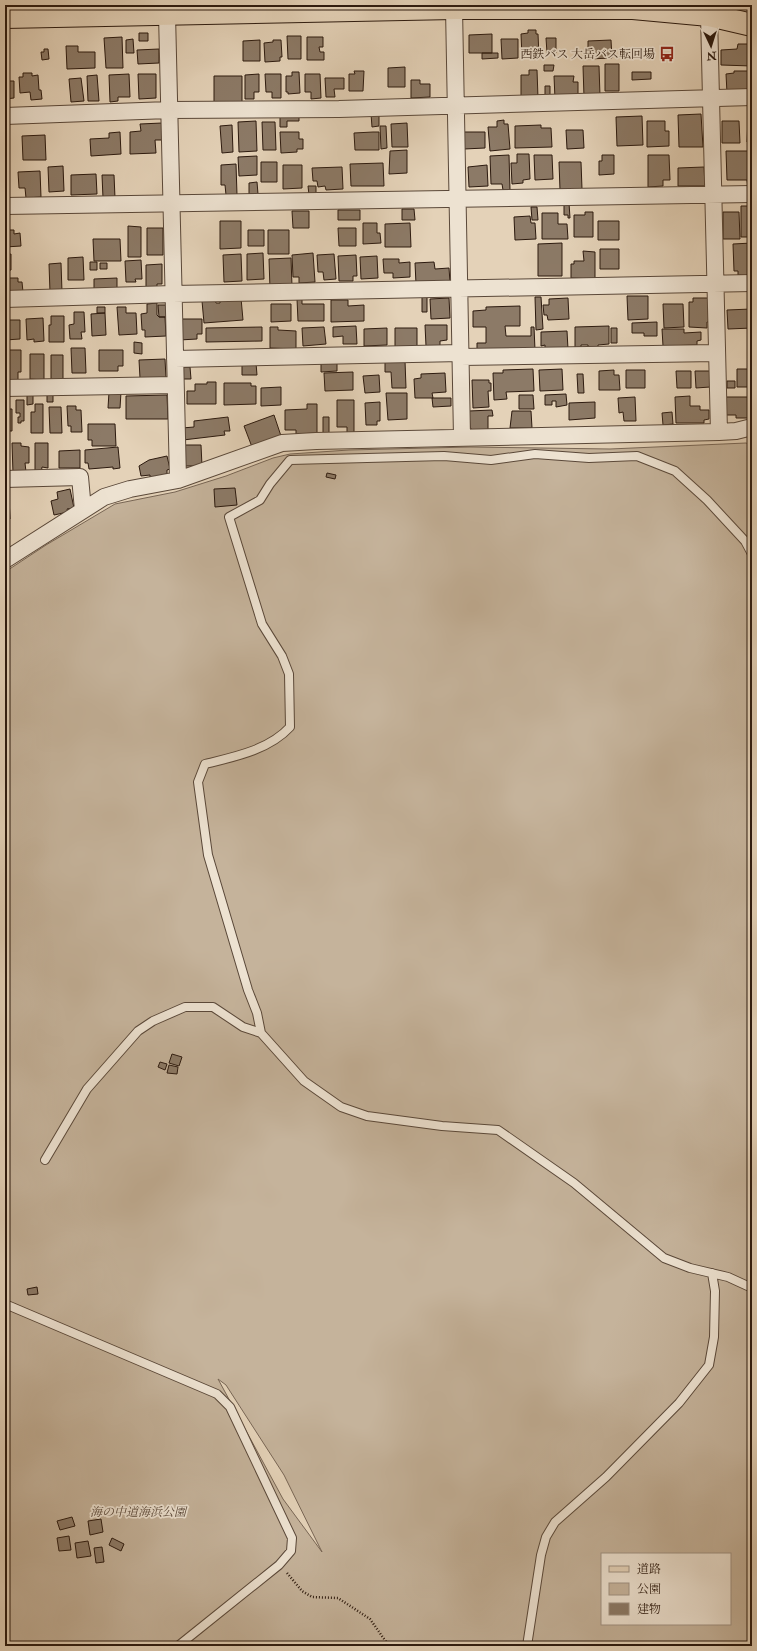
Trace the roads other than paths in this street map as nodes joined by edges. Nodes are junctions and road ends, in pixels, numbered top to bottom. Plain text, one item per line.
1 (454, 8) junction
2 (166, 14) junction
3 (710, 15) junction
4 (5, 17) edge
5 (752, 25) edge
6 (711, 97) junction
7 (752, 97) edge
8 (456, 105) junction
9 (169, 110) junction
10 (5, 116) edge
11 (752, 194) edge
12 (714, 195) junction
13 (458, 199) junction
14 (170, 204) junction
15 (5, 206) edge
16 (752, 283) edge
17 (714, 284) junction
18 (460, 288) junction
19 (173, 294) junction
20 (5, 299) edge
21 (716, 353) junction
22 (461, 355) junction
23 (175, 359) junction
24 (175, 385) junction
25 (5, 388) edge
26 (752, 427) edge
27 (719, 432) junction
28 (462, 437) junction
29 (5, 479) edge
30 (178, 480) junction
31 (83, 510) junction
32 (752, 554) edge
33 (5, 560) edge
34 (261, 1032) junction
35 (45, 1160) dead end
36 (712, 1273) junction
37 (752, 1288) edge
38 (5, 1304) edge
39 (178, 1646) edge
40 (527, 1646) edge

1 - 2 main road
1 - 3 main road
1 - 8 street
2 - 4 main road
2 - 9 street
3 - 5 main road
3 - 6 street
6 - 7 street
6 - 8 street
6 - 12 street
8 - 9 street
8 - 13 street
9 - 10 street
9 - 14 street
11 - 12 street
12 - 13 street
12 - 17 street
13 - 14 street
13 - 18 street
14 - 15 street
14 - 19 street
16 - 17 street
17 - 18 street
17 - 21 street
18 - 19 street
18 - 22 street
19 - 20 street
19 - 23 street
21 - 22 street
21 - 27 street
22 - 23 street
22 - 28 street
23 - 24 street
24 - 25 street
24 - 30 street
26 - 27 street
27 - 28 street
28 - 30 street
29 - 31 street
30 - 31 street
31 - 33 street
32 - 34 lane
34 - 35 lane
34 - 36 lane
36 - 37 lane
36 - 40 lane
38 - 39 lane

